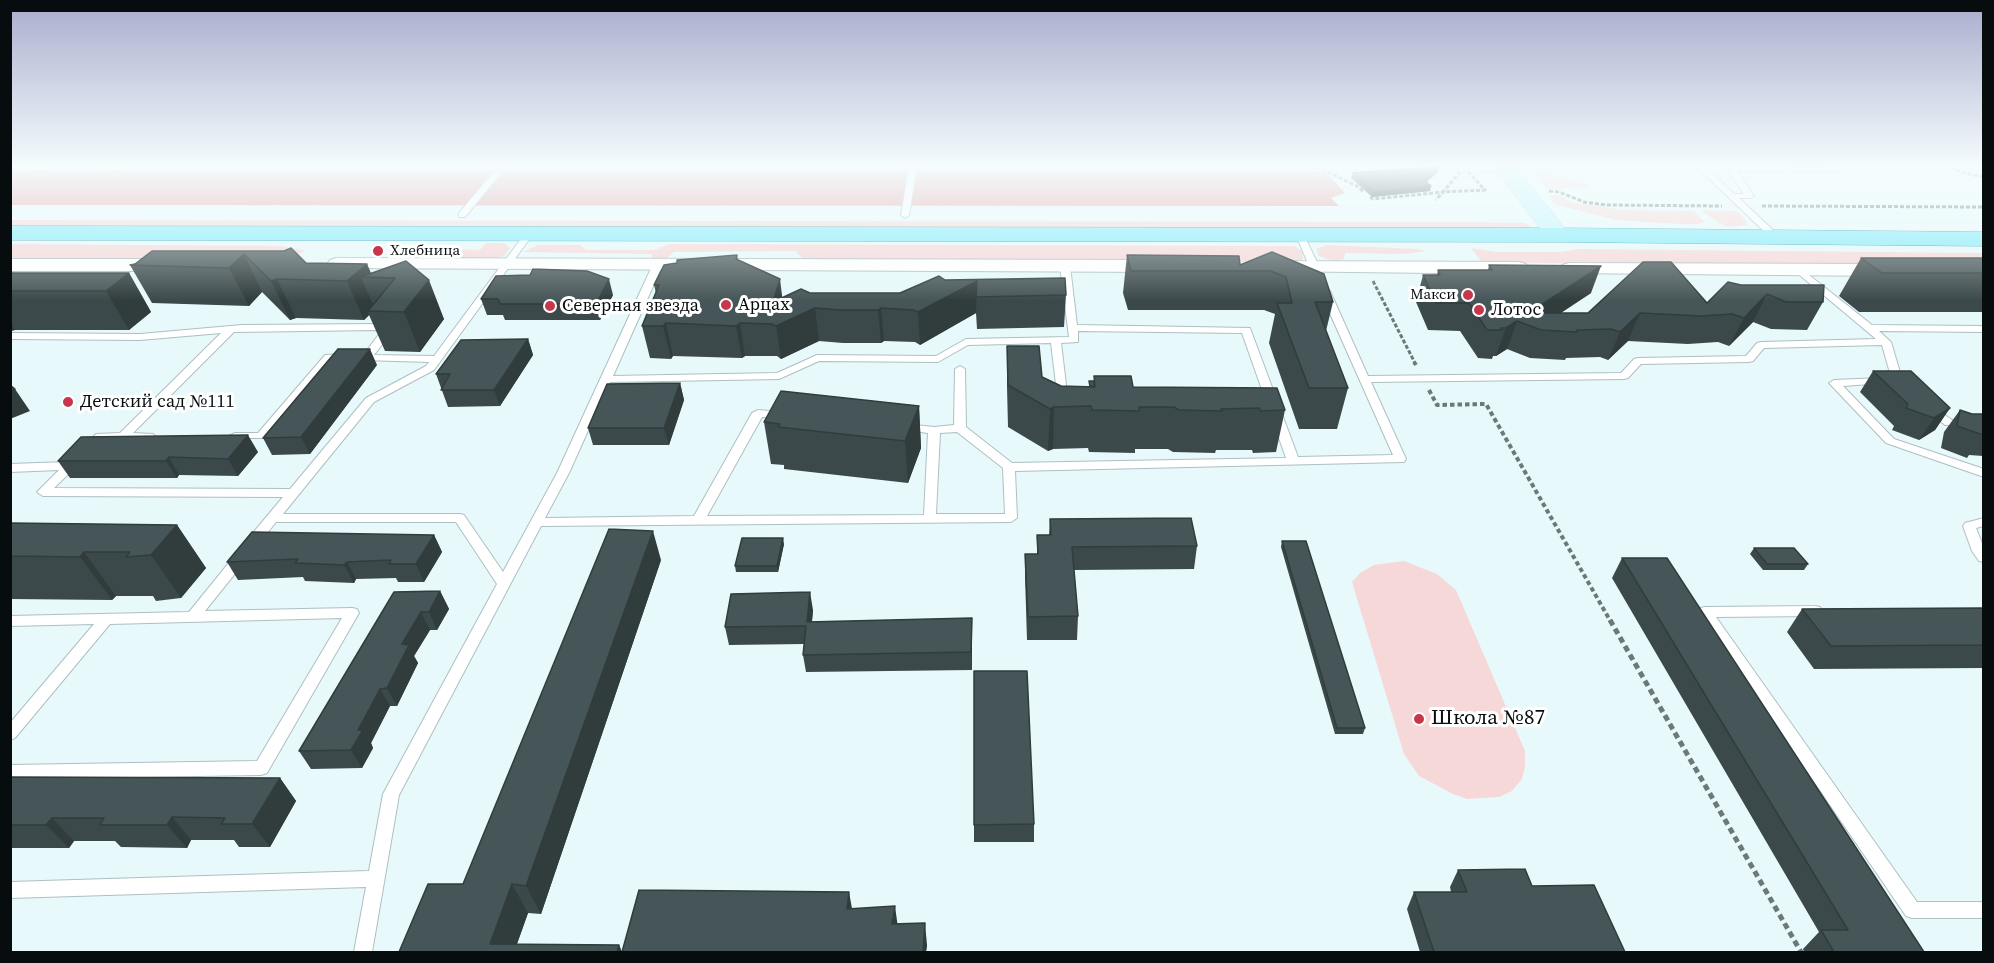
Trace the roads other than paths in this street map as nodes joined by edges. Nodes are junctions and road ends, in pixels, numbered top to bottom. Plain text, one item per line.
1 (465, 212) edge
2 (906, 212) edge
3 (1539, 212) edge
4 (1749, 212) edge
5 (10, 213) edge
6 (462, 215) junction
7 (905, 215) junction
8 (1551, 227) junction
9 (10, 233) edge
10 (529, 234) junction
11 (1300, 235) junction
12 (1775, 237) junction
13 (1983, 239) edge
14 (506, 263) junction
15 (320, 264) edge
16 (658, 264) junction
17 (181, 265) edge
18 (12, 266) edge
19 (1065, 266) junction
20 (1172, 266) edge
21 (1255, 267) edge
22 (1314, 267) junction
23 (1799, 270) junction
24 (1903, 270) edge
25 (1072, 328) junction
26 (1869, 328) junction
27 (231, 329) junction
28 (1983, 329) edge
29 (10, 336) edge
30 (1056, 341) junction
31 (1886, 342) junction
32 (366, 358) junction
33 (436, 359) junction
34 (960, 369) dead end
35 (1364, 378) junction
36 (606, 379) junction
37 (1923, 402) edge
38 (1064, 413) edge
39 (793, 416) edge
40 (1983, 423) edge
41 (887, 426) edge
42 (960, 428) junction
43 (934, 430) junction
44 (123, 436) junction
45 (157, 436) edge
46 (226, 436) edge
47 (1293, 460) junction
48 (70, 466) junction
49 (1009, 467) junction
50 (10, 468) edge
51 (1983, 473) edge
52 (293, 492) junction
53 (273, 518) junction
54 (930, 518) junction
55 (698, 521) junction
56 (537, 522) junction
57 (1983, 522) edge
58 (1983, 558) edge
59 (504, 584) junction
60 (1833, 611) edge
61 (193, 617) junction
62 (106, 619) junction
63 (10, 621) edge
64 (10, 734) edge
65 (10, 772) edge
66 (376, 879) junction
67 (10, 890) edge
68 (1983, 910) edge
69 (363, 952) edge

1 - 6 lane
2 - 7 lane
3 - 8 street
4 - 12 lane
5 - 6 main road
6 - 7 main road
7 - 8 main road
8 - 11 main road
8 - 12 main road
9 - 10 main road
10 - 11 main road
10 - 14 lane
11 - 22 lane
12 - 13 main road
14 - 15 street
14 - 16 street
14 - 33 lane
16 - 19 street
16 - 36 lane
17 - 18 street
19 - 20 street
19 - 25 lane
21 - 22 street
22 - 23 street
22 - 35 lane
23 - 24 street
23 - 26 lane
25 - 30 lane
25 - 47 lane
26 - 28 lane
26 - 31 lane
27 - 29 lane
27 - 32 lane
27 - 44 lane
30 - 36 lane
30 - 38 lane
31 - 35 lane
31 - 51 lane
32 - 33 lane
32 - 46 lane
33 - 52 lane
34 - 42 lane
35 - 47 lane
36 - 56 lane
37 - 40 lane
39 - 55 lane
41 - 43 lane
42 - 43 lane
42 - 49 lane
43 - 54 lane
44 - 45 lane
44 - 48 lane
47 - 49 lane
48 - 50 lane
48 - 52 lane
49 - 54 lane
52 - 53 lane
53 - 59 lane
53 - 61 lane
54 - 55 lane
55 - 56 lane
56 - 59 lane
57 - 58 lane
59 - 66 lane
60 - 68 lane
61 - 62 lane
61 - 65 lane
62 - 63 lane
62 - 64 lane
66 - 67 lane
66 - 69 lane

